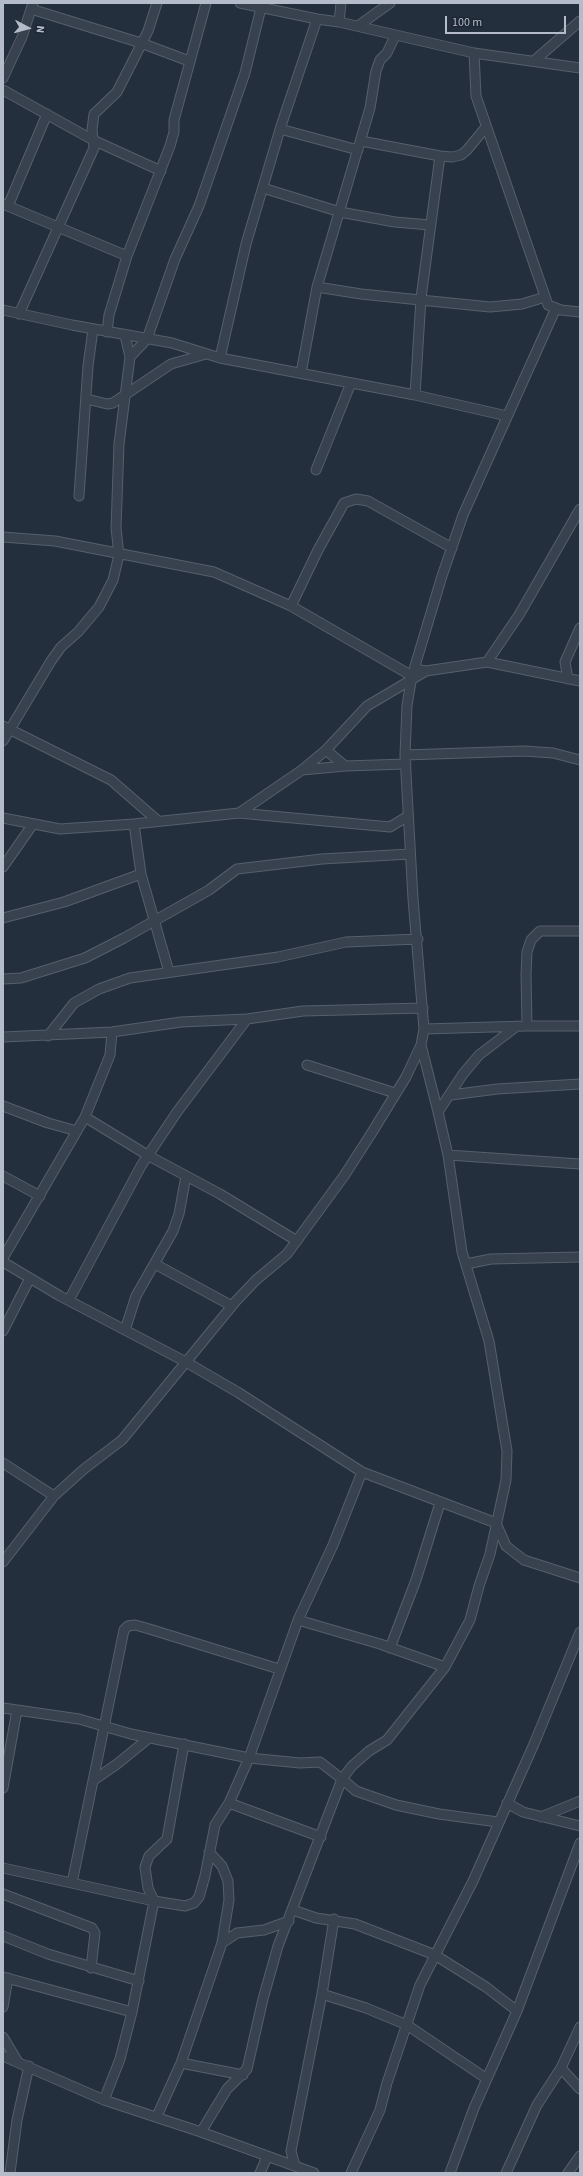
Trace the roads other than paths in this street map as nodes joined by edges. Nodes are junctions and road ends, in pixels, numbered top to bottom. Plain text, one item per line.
1 (158, 3) edge
2 (206, 3) edge
3 (240, 3) edge
4 (341, 3) edge
5 (390, 3) edge
6 (32, 6) edge
7 (261, 8) junction
8 (317, 19) junction
9 (580, 21) edge
10 (339, 22) junction
11 (358, 26) junction
12 (395, 36) junction
13 (141, 43) junction
14 (474, 52) junction
15 (535, 60) junction
16 (189, 61) junction
17 (580, 68) edge
18 (3, 78) edge
19 (3, 90) edge
20 (47, 114) junction
21 (486, 127) junction
22 (280, 129) junction
23 (93, 140) junction
24 (361, 140) junction
25 (358, 150) junction
26 (440, 156) junction
27 (160, 172) junction
28 (263, 188) junction
29 (5, 205) edge
30 (340, 212) junction
31 (57, 225) junction
32 (430, 225) junction
33 (127, 256) junction
34 (317, 287) junction
35 (545, 297) junction
36 (421, 298) junction
37 (556, 308) junction
38 (3, 310) edge
39 (580, 312) edge
40 (19, 314) junction
41 (93, 329) junction
42 (107, 332) junction
43 (125, 335) junction
44 (147, 338) junction
45 (206, 354) junction
46 (130, 357) junction
47 (220, 358) junction
48 (301, 373) junction
49 (351, 383) junction
50 (125, 395) junction
51 (415, 395) junction
52 (87, 399) junction
53 (507, 416) junction
54 (316, 470) dead end
55 (79, 496) dead end
56 (580, 509) edge
57 (3, 537) edge
58 (452, 548) junction
59 (119, 555) junction
60 (291, 606) junction
61 (580, 629) edge
62 (487, 662) junction
63 (565, 662) junction
64 (413, 675) junction
65 (549, 676) junction
66 (568, 679) junction
67 (580, 681) edge
68 (7, 728) edge
69 (3, 741) edge
70 (326, 750) junction
71 (405, 754) junction
72 (580, 760) edge
73 (406, 764) junction
74 (345, 766) junction
75 (302, 770) junction
76 (239, 813) junction
77 (408, 816) junction
78 (3, 818) edge
79 (158, 821) junction
80 (33, 824) junction
81 (134, 824) junction
82 (390, 827) junction
83 (408, 828) junction
84 (410, 854) junction
85 (3, 867) edge
86 (141, 874) junction
87 (3, 918) edge
88 (154, 920) junction
89 (580, 931) edge
90 (418, 939) junction
91 (169, 972) junction
92 (3, 979) edge
93 (423, 1008) junction
94 (247, 1019) junction
95 (517, 1026) junction
96 (527, 1026) junction
97 (580, 1026) edge
98 (424, 1029) junction
99 (112, 1032) junction
100 (48, 1036) junction
101 (3, 1037) edge
102 (421, 1045) junction
103 (307, 1064) dead end
104 (580, 1084) edge
105 (395, 1093) junction
106 (451, 1095) junction
107 (3, 1106) edge
108 (438, 1112) junction
109 (85, 1117) junction
110 (77, 1131) junction
111 (448, 1155) junction
112 (148, 1156) junction
113 (580, 1164) edge
114 (3, 1176) edge
115 (186, 1176) junction
116 (40, 1196) junction
117 (297, 1241) junction
118 (580, 1257) edge
119 (3, 1258) edge
120 (3, 1262) edge
121 (155, 1264) junction
122 (466, 1264) junction
123 (30, 1278) junction
124 (69, 1300) junction
125 (232, 1306) junction
126 (125, 1330) junction
127 (3, 1331) edge
128 (186, 1362) junction
129 (3, 1462) edge
130 (362, 1472) junction
131 (54, 1496) junction
132 (440, 1503) junction
133 (496, 1523) junction
134 (3, 1562) edge
135 (580, 1578) edge
136 (298, 1620) junction
137 (580, 1632) edge
138 (390, 1648) junction
139 (445, 1667) junction
140 (279, 1669) junction
141 (3, 1708) edge
142 (18, 1710) junction
143 (105, 1727) junction
144 (150, 1738) junction
145 (184, 1744) junction
146 (249, 1758) junction
147 (342, 1779) junction
148 (94, 1780) junction
149 (3, 1788) edge
150 (580, 1801) edge
151 (229, 1803) junction
152 (507, 1803) junction
153 (523, 1812) junction
154 (540, 1817) junction
155 (500, 1818) junction
156 (580, 1826) edge
157 (321, 1836) junction
158 (580, 1842) edge
159 (209, 1852) junction
160 (3, 1868) edge
161 (72, 1883) junction
162 (3, 1894) edge
163 (154, 1901) junction
164 (293, 1910) junction
165 (334, 1919) junction
166 (289, 1920) junction
167 (3, 1936) edge
168 (222, 1942) junction
169 (435, 1955) junction
170 (91, 1968) junction
171 (6, 1977) edge
172 (139, 1980) junction
173 (322, 1994) junction
174 (3, 2007) edge
175 (517, 2011) junction
176 (132, 2012) junction
177 (407, 2025) junction
178 (580, 2027) edge
179 (3, 2037) edge
180 (3, 2056) edge
181 (18, 2062) junction
182 (181, 2062) junction
183 (29, 2066) junction
184 (561, 2068) junction
185 (243, 2075) junction
186 (487, 2079) junction
187 (580, 2089) edge
188 (104, 2100) junction
189 (156, 2116) junction
190 (201, 2132) junction
191 (291, 2151) junction
192 (580, 2156) edge
193 (267, 2157) junction
194 (278, 2160) junction
195 (295, 2166) junction
196 (10, 2173) edge
197 (260, 2173) edge
198 (314, 2173) edge
199 (351, 2173) edge
200 (450, 2173) edge
201 (506, 2173) edge
202 (568, 2173) edge

1 - 13 street
2 - 16 street
3 - 7 street
4 - 10 street
5 - 11 street
6 - 13 street
6 - 18 street
7 - 8 street
7 - 44 street
8 - 10 street
8 - 22 street
9 - 15 street
10 - 11 street
11 - 12 street
12 - 14 street
12 - 24 street
13 - 16 street
13 - 23 street
14 - 15 street
14 - 21 street
15 - 17 street
16 - 27 street
19 - 20 street
20 - 23 street
20 - 29 street
21 - 26 street
21 - 35 street
22 - 25 street
22 - 28 street
23 - 27 street
23 - 31 street
24 - 25 street
24 - 26 street
25 - 30 street
26 - 32 street
27 - 33 street
28 - 30 street
28 - 47 street
29 - 31 street
30 - 32 street
30 - 34 street
31 - 33 street
31 - 40 street
32 - 36 street
33 - 42 street
34 - 36 street
34 - 48 street
35 - 36 street
35 - 37 street
36 - 51 street
37 - 39 street
37 - 53 street
38 - 40 street
40 - 41 street
41 - 42 street
41 - 52 street
42 - 43 street
43 - 44 street
43 - 46 street
44 - 45 street
44 - 46 street
45 - 47 street
45 - 50 street
46 - 50 street
47 - 48 street
48 - 49 street
49 - 51 street
49 - 54 street
50 - 52 street
50 - 59 street
51 - 53 street
52 - 55 street
53 - 58 street
56 - 62 street
57 - 59 street
58 - 60 street
58 - 64 street
59 - 60 street
59 - 68 street
60 - 64 street
61 - 63 street
62 - 64 street
62 - 65 street
63 - 65 street
63 - 66 street
64 - 70 street
64 - 71 street
65 - 66 street
66 - 67 street
68 - 69 street
68 - 79 street
70 - 74 street
70 - 75 street
71 - 72 street
71 - 73 street
73 - 74 street
73 - 77 street
74 - 75 street
75 - 76 street
76 - 79 street
76 - 82 street
77 - 82 street
77 - 83 street
78 - 80 street
79 - 81 street
80 - 81 street
80 - 85 street
81 - 86 street
82 - 83 street
83 - 84 street
84 - 88 street
84 - 90 street
86 - 87 street
86 - 88 street
88 - 91 street
88 - 92 street
89 - 96 street
90 - 91 street
90 - 93 street
91 - 100 street
93 - 94 street
93 - 98 street
94 - 99 street
94 - 112 street
95 - 96 street
95 - 98 street
95 - 106 street
96 - 97 street
98 - 102 street
99 - 100 street
99 - 109 street
100 - 101 street
102 - 105 street
102 - 108 street
103 - 105 street
104 - 106 street
105 - 117 street
106 - 108 street
107 - 110 street
108 - 111 street
109 - 110 street
109 - 112 street
110 - 116 street
111 - 113 street
111 - 122 street
112 - 115 street
112 - 124 street
114 - 116 street
115 - 117 street
115 - 121 street
116 - 119 street
117 - 125 street
118 - 122 street
120 - 123 street
121 - 125 street
121 - 126 street
122 - 133 street
123 - 124 street
123 - 127 street
124 - 126 street
125 - 128 street
126 - 128 street
128 - 130 street
128 - 131 street
129 - 131 street
130 - 132 street
130 - 136 street
131 - 134 street
132 - 133 street
132 - 138 street
133 - 135 street
133 - 139 street
136 - 138 street
136 - 140 street
137 - 152 street
138 - 139 street
139 - 147 street
140 - 143 street
140 - 146 street
141 - 142 street
142 - 143 street
142 - 149 street
143 - 144 street
143 - 148 street
144 - 145 street
144 - 148 street
145 - 146 street
145 - 163 street
146 - 147 street
146 - 151 street
147 - 155 street
147 - 157 street
148 - 161 street
150 - 154 street
151 - 157 street
151 - 159 street
152 - 153 street
152 - 155 street
153 - 154 street
153 - 155 street
154 - 156 street
155 - 169 street
157 - 164 street
158 - 175 street
159 - 163 street
159 - 168 street
160 - 161 street
161 - 163 street
162 - 170 street
163 - 172 street
164 - 165 street
164 - 166 street
165 - 169 street
165 - 173 street
166 - 168 street
166 - 185 street
167 - 170 street
168 - 182 street
169 - 175 street
169 - 177 street
170 - 172 street
171 - 174 street
171 - 176 street
172 - 176 street
173 - 177 street
173 - 191 street
175 - 186 street
176 - 188 street
177 - 186 street
177 - 199 street
178 - 184 street
179 - 181 street
180 - 181 street
181 - 183 street
182 - 185 street
182 - 189 street
183 - 188 street
183 - 196 street
184 - 187 street
184 - 201 street
185 - 190 street
186 - 200 street
188 - 189 street
189 - 190 street
190 - 193 street
191 - 194 street
191 - 195 street
192 - 202 street
193 - 194 street
193 - 197 street
194 - 195 street
195 - 198 street

